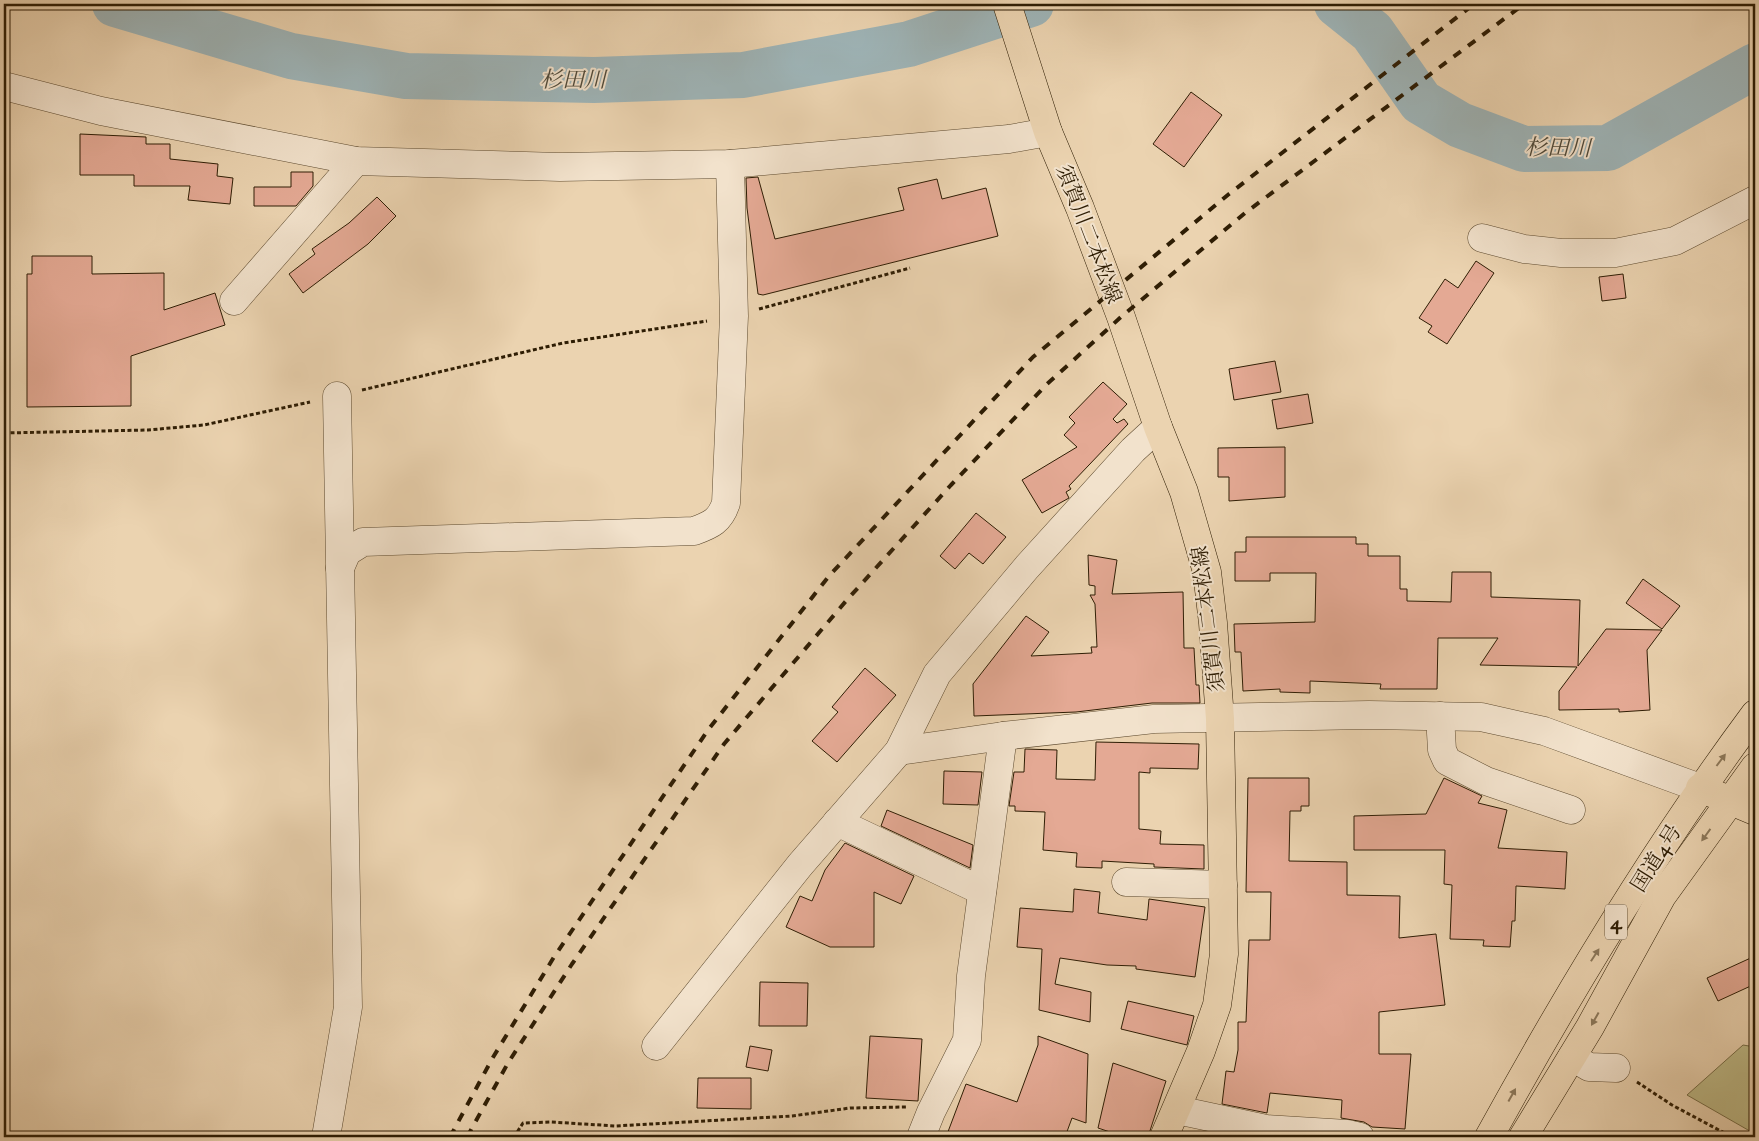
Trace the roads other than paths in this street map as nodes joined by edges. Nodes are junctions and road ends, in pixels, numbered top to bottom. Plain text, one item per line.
1 (1007, 4) edge
2 (4, 86) edge
3 (1046, 125) junction
4 (356, 160) junction
5 (730, 164) junction
6 (1755, 200) edge
7 (1482, 238) dead end
8 (234, 301) dead end
9 (337, 396) road end
10 (1158, 427) junction
11 (340, 568) junction
12 (1755, 714) edge
13 (1440, 716) junction
14 (1220, 719) junction
15 (1003, 736) junction
16 (899, 751) junction
17 (1755, 767) edge
18 (1700, 788) junction
19 (1743, 807) edge
20 (1571, 810) dead end
21 (837, 822) junction
22 (1126, 882) dead end
23 (1223, 885) junction
24 (982, 891) junction
25 (656, 1046) dead end
26 (1572, 1057) junction
27 (1616, 1068) road end
28 (1177, 1110) junction
29 (326, 1137) edge
30 (921, 1137) edge
31 (1164, 1137) edge
32 (1360, 1137) edge
33 (1488, 1137) edge
34 (1523, 1137) edge

1 - 3 main road, 須賀川二本松線
2 - 4 street
3 - 5 street
3 - 10 main road, 須賀川二本松線
4 - 5 street
4 - 8 street
5 - 11 street
6 - 7 street
9 - 11 street
10 - 14 main road, 須賀川二本松線
10 - 16 street
11 - 29 street
18 -> 12 main road, 国道4号 / 4
13 - 14 street
13 - 18 street
13 - 20 street
14 - 15 street
14 - 23 main road, 須賀川二本松線
15 - 16 street
15 - 24 street
16 - 21 street
17 - 19 main road, 国道4号 / 4
18 - 19 main road
33 -> 18 main road, 国道4号 / 4
19 -> 26 main road, 国道4号 / 4
21 - 24 street
21 - 25 street
22 - 23 street
23 - 28 main road, 須賀川二本松線
24 - 30 street
26 - 27 street
26 - 34 main road, 国道4号 / 4
28 - 31 main road, 須賀川二本松線
28 - 32 street

